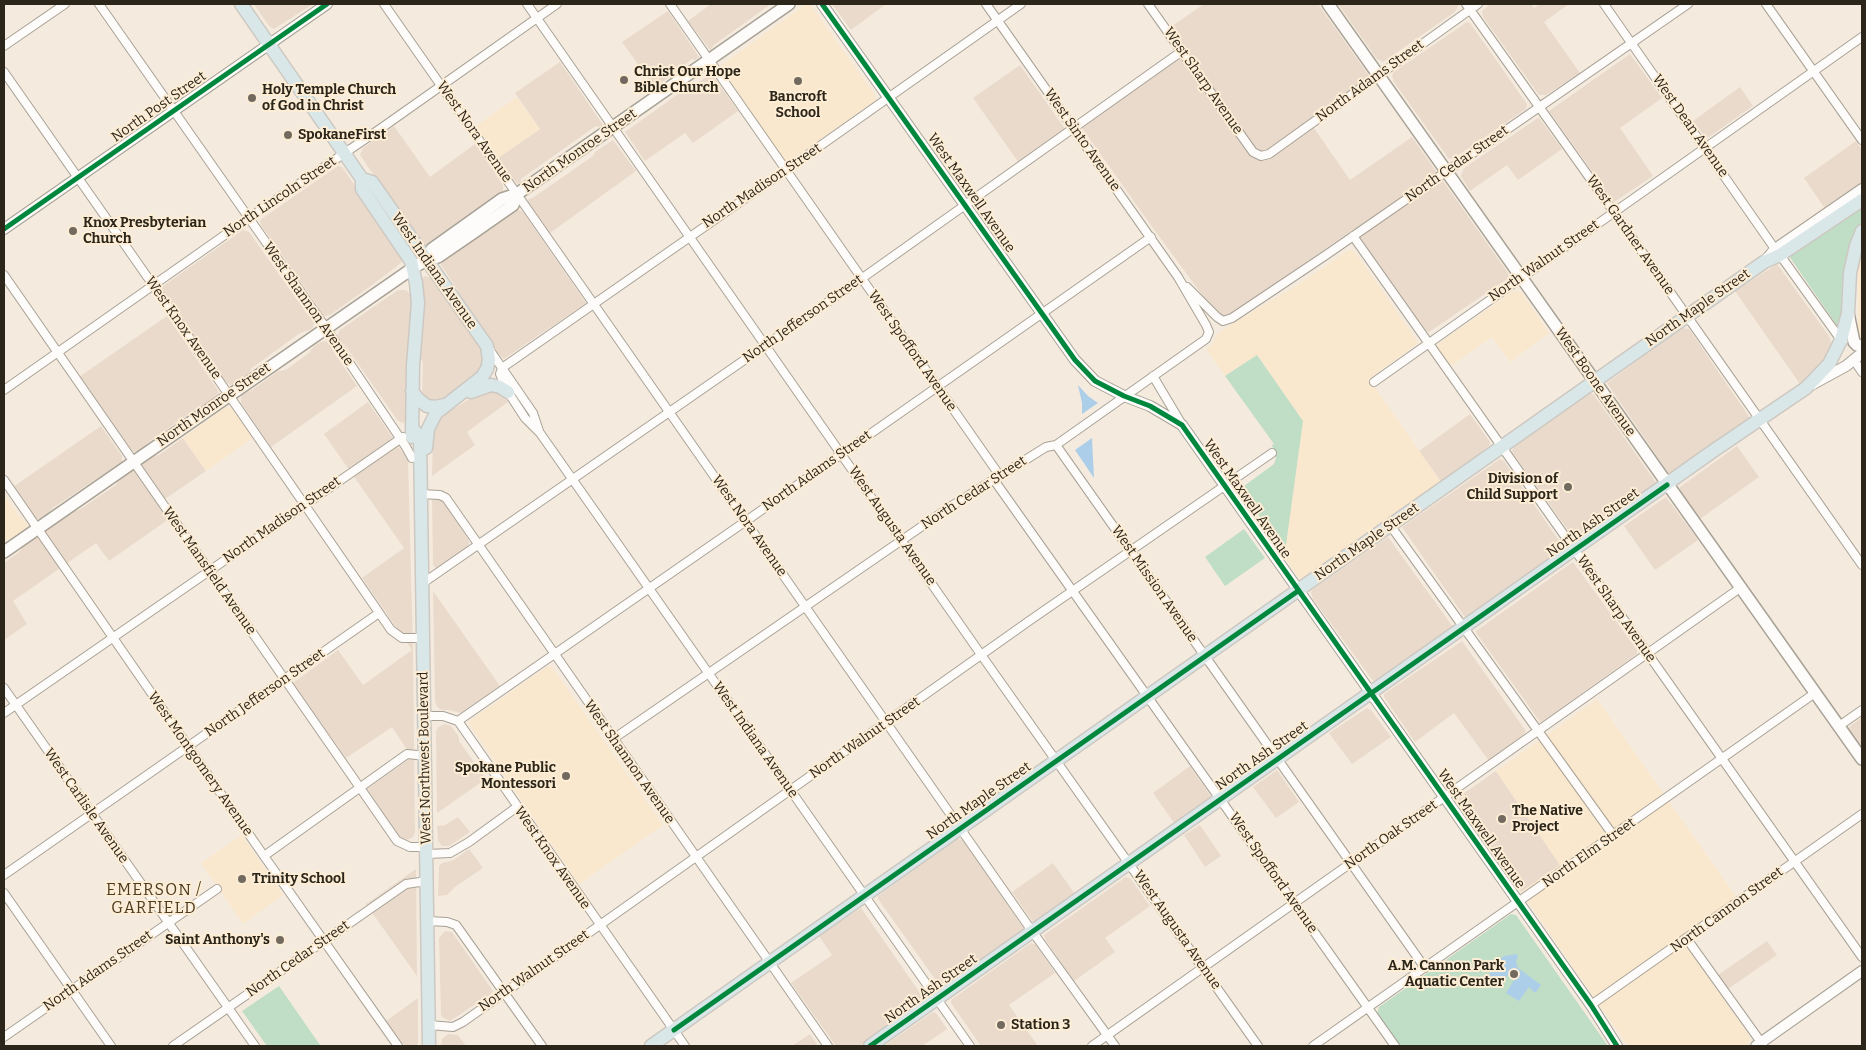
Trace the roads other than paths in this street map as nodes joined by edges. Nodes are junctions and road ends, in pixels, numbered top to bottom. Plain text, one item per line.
1 (65, 4) edge
2 (99, 4) edge
3 (241, 4) edge
4 (327, 4) edge
5 (384, 4) edge
6 (527, 4) edge
7 (557, 4) edge
8 (670, 4) edge
9 (789, 4) edge
10 (822, 4) edge
11 (986, 4) edge
12 (1021, 4) edge
13 (1148, 4) edge
14 (1328, 4) edge
15 (1478, 4) edge
16 (1604, 4) edge
17 (1688, 4) edge
18 (1766, 4) edge
19 (1468, 7) edge
20 (537, 18) junction
21 (998, 20) junction
22 (1862, 37) edge
23 (1632, 43) junction
24 (269, 44) junction
25 (4, 46) edge
26 (1182, 51) junction
27 (709, 60) junction
28 (1815, 71) junction
29 (4, 72) edge
30 (1378, 74) junction
31 (440, 85) junction
32 (889, 97) junction
33 (1540, 106) junction
34 (174, 110) junction
35 (613, 127) junction
36 (1073, 128) junction
37 (1862, 140) edge
38 (1704, 147) junction
39 (344, 153) junction
40 (1261, 156) joint
41 (786, 170) junction
42 (1447, 171) junction
43 (77, 178) junction
44 (362, 179) junction
45 (1862, 189) edge
46 (517, 194) junction
47 (1862, 200) edge
48 (966, 205) junction
49 (1614, 212) junction
50 (249, 218) junction
51 (4, 229) edge
52 (1862, 231) edge
53 (690, 236) junction
54 (1353, 236) junction
55 (1151, 237) junction
56 (1778, 252) junction
57 (426, 260) junction
58 (413, 268) junction
59 (4, 275) edge
60 (1178, 277) junction
61 (1522, 278) junction
62 (861, 279) junction
63 (153, 285) junction
64 (593, 303) junction
65 (1848, 313) junction
66 (1043, 314) junction
67 (1687, 315) junction
68 (1223, 321) joint
69 (326, 328) junction
70 (1210, 332) joint
71 (1841, 340) junction
72 (1429, 343) junction
73 (1858, 344) edge
74 (766, 345) junction
75 (487, 346) junction
76 (57, 352) junction
77 (1862, 353) edge
78 (1854, 360) junction
79 (502, 368) junction
80 (1862, 372) edge
81 (1153, 376) junction
82 (1594, 381) junction
83 (1374, 382) dead end
84 (937, 387) junction
85 (1806, 388) junction
86 (4, 390) edge
87 (508, 392) junction
88 (229, 394) junction
89 (1124, 396) junction
90 (412, 397) junction
91 (454, 400) junction
92 (669, 412) junction
93 (1759, 420) junction
94 (1182, 425) junction
95 (412, 430) junction
96 (540, 433) junction
97 (400, 438) junction
98 (1056, 445) junction
99 (1502, 446) junction
100 (1272, 453) dead end
101 (841, 454) junction
102 (412, 458) junction
103 (134, 461) junction
104 (424, 461) junction
105 (997, 478) junction
106 (4, 480) edge
107 (572, 480) junction
108 (1667, 485) junction
109 (1224, 486) junction
110 (420, 494) junction
111 (304, 504) junction
112 (746, 521) junction
113 (1390, 524) junction
114 (38, 528) junction
115 (902, 540) junction
116 (479, 545) junction
117 (1574, 550) junction
118 (1130, 551) junction
119 (4, 552) edge
120 (1862, 565) edge
121 (209, 571) junction
122 (423, 583) junction
123 (649, 588) junction
124 (1740, 588) junction
125 (1072, 591) junction
126 (1298, 591) junction
127 (806, 607) junction
128 (379, 613) junction
129 (1463, 628) junction
130 (113, 637) junction
131 (423, 638) junction
132 (1647, 653) junction
133 (554, 655) junction
134 (982, 656) junction
135 (1205, 656) junction
136 (708, 674) junction
137 (284, 680) junction
138 (4, 688) edge
139 (1370, 693) junction
140 (1815, 693) junction
141 (1148, 696) junction
142 (16, 705) junction
143 (1862, 710) edge
144 (4, 713) edge
145 (424, 716) junction
146 (458, 721) junction
147 (887, 722) junction
148 (1839, 726) junction
149 (1537, 731) junction
150 (613, 739) junction
151 (188, 747) junction
152 (426, 756) junction
153 (1277, 759) junction
154 (1721, 759) junction
155 (1862, 759) edge
156 (1057, 760) junction
157 (360, 789) junction
158 (790, 791) junction
159 (1445, 797) junction
160 (1220, 799) junction
161 (517, 807) junction
162 (92, 814) junction
163 (1862, 814) edge
164 (961, 828) junction
165 (1613, 835) junction
166 (427, 850) junction
167 (264, 856) junction
168 (695, 857) junction
169 (1794, 862) junction
170 (1130, 863) junction
171 (1350, 864) junction
172 (4, 875) edge
173 (427, 881) junction
174 (217, 889) dead end
175 (4, 893) edge
176 (865, 896) junction
177 (1519, 902) junction
178 (1294, 903) junction
179 (428, 921) junction
180 (168, 922) junction
181 (599, 924) junction
182 (1032, 931) junction
183 (1687, 939) junction
184 (324, 941) junction
185 (1862, 957) edge
186 (770, 963) junction
187 (1203, 968) junction
188 (1425, 968) junction
189 (1862, 971) edge
190 (71, 990) junction
191 (503, 993) junction
192 (936, 998) junction
193 (1591, 1005) junction
194 (228, 1008) junction
195 (1368, 1008) junction
196 (429, 1025) junction
197 (674, 1030) junction
198 (1107, 1035) junction
199 (4, 1037) edge
200 (1760, 1045) edge
201 (111, 1046) edge
202 (173, 1046) edge
203 (255, 1046) edge
204 (398, 1046) edge
205 (429, 1046) edge
206 (542, 1046) edge
207 (651, 1046) edge
208 (685, 1046) edge
209 (828, 1046) edge
210 (870, 1046) edge
211 (970, 1046) edge
212 (1092, 1046) edge
213 (1115, 1046) edge
214 (1258, 1046) edge
215 (1313, 1046) edge
216 (1395, 1046) edge
217 (1617, 1046) edge

1 - 25 street
2 - 34 street, West Shannon Avenue
3 - 24 main road, West Indiana Avenue
4 - 24 street, North Post Street
5 - 31 street, West Nora Avenue
6 - 20 street, West Augusta Avenue
7 - 20 street, North Lincoln Street
8 - 27 street, West Spofford Avenue
9 - 27 main road, North Monroe Street
10 - 32 street, West Maxwell Avenue
11 - 21 street, West Sinto Avenue
12 - 21 street, North Madison Street
13 - 26 street, West Sharp Avenue
14 - 30 main road, West Boone Avenue
15 - 19 street, North Adams Street
16 - 23 street, West Dean Avenue
17 - 23 street, North Cedar Street
18 - 28 street
19 - 30 street, North Adams Street
19 - 33 street, West Gardner Avenue
20 - 31 street, North Lincoln Street
20 - 35 street, West Augusta Avenue
21 - 32 street, North Madison Street
21 - 36 street, West Sinto Avenue
22 - 28 street, North Walnut Street
23 - 33 street, North Cedar Street
23 - 38 street, West Dean Avenue
24 - 34 street, North Post Street
24 - 39 main road, West Indiana Avenue
26 - 36 street, North Jefferson Street
26 - 40 street, West Sharp Avenue
27 - 35 main road, North Monroe Street
27 - 41 street, West Spofford Avenue
28 - 37 street
28 - 38 street, North Walnut Street
29 - 43 street, West Knox Avenue
30 - 40 street, North Adams Street
30 - 42 main road, West Boone Avenue
31 - 39 street, North Lincoln Street
31 - 46 street, West Nora Avenue
32 - 41 street, North Madison Street
32 - 48 street, West Maxwell Avenue
33 - 42 street, North Cedar Street
33 - 49 street, West Gardner Avenue
34 - 43 street, North Post Street
34 - 50 street, West Shannon Avenue
35 - 46 main road, North Monroe Street
35 - 53 street, West Augusta Avenue
36 - 48 street, North Jefferson Street
36 - 55 street, West Sinto Avenue
38 - 49 street, North Walnut Street
38 - 56 street, West Dean Avenue
39 - 44 main road, West Indiana Avenue
39 - 50 street, North Lincoln Street
41 - 53 street, North Madison Street
41 - 62 street, West Spofford Avenue
42 - 54 street, North Cedar Street
42 - 61 main road, West Boone Avenue
43 - 51 street, North Post Street
43 - 63 street, West Knox Avenue
44 - 57 main road, West Indiana Avenue
44 - 58 main road, West Indiana Avenue
45 - 56 street, North Maple Street
46 - 57 main road, North Monroe Street
46 - 64 street, West Nora Avenue
47 - 56 main road, North Maple Street
48 - 62 street, North Jefferson Street
48 - 66 street, West Maxwell Avenue
49 - 61 street, North Walnut Street
49 - 67 street, West Gardner Avenue
50 - 63 street, North Lincoln Street
50 - 69 street, West Shannon Avenue
52 - 65 main road
53 - 64 street, North Madison Street
53 - 74 street, West Augusta Avenue
54 - 68 street, North Cedar Street
54 - 72 street, West Sharp Avenue
55 - 60 street, West Sinto Avenue
55 - 66 street, North Adams Street
56 - 67 main road, North Maple Street
56 - 71 street, West Dean Avenue
57 - 58 main road, North Monroe Street
57 - 75 main road, West Indiana Avenue
58 - 69 main road, North Monroe Street
58 - 90 main road
59 - 76 street, West Mansfield Avenue
60 - 68 street, West Sinto Avenue
60 - 70 street, West Sinto Avenue
61 - 72 street, North Walnut Street
61 - 82 main road, West Boone Avenue
62 - 74 street, North Jefferson Street
62 - 84 street, West Spofford Avenue
63 - 76 street, North Lincoln Street
63 - 88 street, West Knox Avenue
64 - 79 street, North Madison Street
64 - 92 street, West Nora Avenue
65 - 71 main road
65 - 73 main road
66 - 84 street, North Adams Street
66 - 89 street, West Maxwell Avenue
67 - 82 main road, North Maple Street
67 - 93 street, West Gardner Avenue
69 - 88 main road, North Monroe Street
69 - 97 street, West Shannon Avenue
70 - 81 street, North Cedar Street
71 - 73 street
71 - 85 main road, North Ash Street
72 - 83 street, North Walnut Street
72 - 99 street, West Sharp Avenue
74 - 92 street, North Jefferson Street
74 - 101 street, West Augusta Avenue
75 - 79 street, West Indiana Avenue
75 - 91 main road, West Northwest Boulevard
76 - 86 street, North Lincoln Street
76 - 103 street, West Mansfield Avenue
77 - 78 street, North Ash Street
78 - 80 street
78 - 85 street, North Ash Street
79 - 87 street, West Indiana Avenue
79 - 96 street, West Indiana Avenue
81 - 89 street, North Cedar Street
81 - 94 street, West Maxwell Avenue
82 - 99 main road, North Maple Street
82 - 108 main road, West Boone Avenue
84 - 101 street, North Adams Street
84 - 105 street, West Spofford Avenue
85 - 93 main road, North Ash Street
87 - 91 main road
87 - 96 street, West Indiana Avenue
88 - 103 main road, North Monroe Street
88 - 111 street, West Knox Avenue
89 - 94 street, West Maxwell Avenue
89 - 98 street, North Cedar Street
90 - 91 main road
90 - 95 main road
91 - 104 main road, West Northwest Boulevard
92 - 107 street, North Jefferson Street
92 - 112 street, West Nora Avenue
93 - 108 main road, North Ash Street
93 - 120 street, West Gardner Avenue
94 - 109 street, West Maxwell Avenue
95 - 97 street, North Madison Street
95 - 102 main road
95 - 104 main road
96 - 107 street, West Indiana Avenue
97 - 102 street, West Shannon Avenue
97 - 111 street, North Madison Street
98 - 105 street, North Cedar Street
98 - 118 street, West Mission Avenue
99 - 113 main road, North Maple Street
99 - 117 street, West Sharp Avenue
100 - 109 street, North Walnut Street
101 - 112 street, North Adams Street
101 - 115 street, West Augusta Avenue
102 - 104 main road
103 - 114 main road, North Monroe Street
103 - 121 street, West Mansfield Avenue
104 - 110 main road, West Northwest Boulevard
105 - 115 street, North Cedar Street
105 - 125 street, West Spofford Avenue
106 - 114 street, West Montgomery Avenue
107 - 116 street, North Jefferson Street
107 - 123 street, West Indiana Avenue
108 - 117 main road, North Ash Street
108 - 124 main road, West Boone Avenue
109 - 118 street, North Walnut Street
109 - 126 street, West Maxwell Avenue
110 - 116 street, West Shannon Avenue
110 - 122 main road, West Northwest Boulevard
111 - 121 street, North Madison Street
111 - 128 street, West Knox Avenue
112 - 123 street, North Adams Street
112 - 127 street, West Nora Avenue
113 - 126 main road, North Maple Street
113 - 129 street
114 - 119 main road, North Monroe Street
114 - 130 street, West Montgomery Avenue
115 - 127 street, North Cedar Street
115 - 134 street, West Augusta Avenue
116 - 122 street, North Jefferson Street
116 - 133 street, West Shannon Avenue
117 - 129 main road, North Ash Street
117 - 132 street, West Sharp Avenue
118 - 125 street, North Walnut Street
118 - 135 street, West Mission Avenue
121 - 130 street, North Madison Street
121 - 137 street, West Mansfield Avenue
122 - 131 main road, West Northwest Boulevard
123 - 133 street, North Adams Street
123 - 136 street, West Indiana Avenue
124 - 132 street, North Oak Street
124 - 140 main road, West Boone Avenue
125 - 134 street, North Walnut Street
125 - 141 street, West Spofford Avenue
126 - 135 main road, North Maple Street
126 - 139 street, West Maxwell Avenue
127 - 136 street, North Cedar Street
127 - 147 street, West Nora Avenue
128 - 131 street, West Knox Avenue
128 - 137 street, North Jefferson Street
129 - 139 main road, North Ash Street
129 - 149 street
130 - 142 street, North Madison Street
130 - 151 street, West Montgomery Avenue
131 - 145 main road, West Northwest Boulevard
132 - 149 street, North Oak Street
132 - 154 street, West Sharp Avenue
133 - 146 street, North Adams Street
133 - 150 street, West Shannon Avenue
134 - 147 street, North Walnut Street
134 - 156 street, West Augusta Avenue
135 - 141 main road, North Maple Street
135 - 153 street, West Mission Avenue
136 - 150 street, North Cedar Street
136 - 158 street, West Indiana Avenue
137 - 151 street, North Jefferson Street
137 - 157 street, West Mansfield Avenue
138 - 142 street, West Carlisle Avenue
139 - 153 main road, North Ash Street
139 - 159 street, West Maxwell Avenue
140 - 148 main road, West Boone Avenue
140 - 154 street, North Elm Street
141 - 156 main road, North Maple Street
141 - 160 street, West Spofford Avenue
142 - 144 street, North Madison Street
142 - 162 street, West Carlisle Avenue
143 - 148 street
145 - 146 street
145 - 152 main road, West Northwest Boulevard
146 - 161 street, West Knox Avenue
147 - 158 street, North Walnut Street
147 - 164 street, West Nora Avenue
148 - 155 main road, West Boone Avenue
149 - 159 street, North Oak Street
149 - 165 street
150 - 168 street, West Shannon Avenue
151 - 162 street, North Jefferson Street
151 - 167 street, West Montgomery Avenue
152 - 157 street
152 - 166 main road, West Northwest Boulevard
153 - 160 main road, North Ash Street
153 - 171 street, West Mission Avenue
154 - 165 street, North Elm Street
154 - 169 street, West Sharp Avenue
156 - 164 main road, North Maple Street
156 - 170 street, West Augusta Avenue
157 - 166 street, West Mansfield Avenue
157 - 167 street
158 - 168 street, North Walnut Street
158 - 176 street, West Indiana Avenue
159 - 171 street, North Oak Street
159 - 177 street, West Maxwell Avenue
160 - 170 main road, North Ash Street
160 - 178 street, West Spofford Avenue
161 - 166 street
161 - 181 street, West Knox Avenue
162 - 172 street, North Jefferson Street
162 - 180 street, West Carlisle Avenue
163 - 169 street, North Cannon Street
164 - 176 main road, North Maple Street
164 - 182 street, West Nora Avenue
165 - 177 street, North Elm Street
166 - 173 main road, West Northwest Boulevard
167 - 184 street, West Montgomery Avenue
168 - 181 street, North Walnut Street
168 - 186 street, West Shannon Avenue
169 - 183 street, North Cannon Street
169 - 185 street, West Sharp Avenue
170 - 182 main road, North Ash Street
170 - 187 street, West Augusta Avenue
171 - 178 street, North Oak Street
171 - 188 street, West Mission Avenue
173 - 179 main road, West Northwest Boulevard
173 - 184 street, North Cedar Street
174 - 180 street, North Adams Street
175 - 190 street
176 - 186 main road, North Maple Street
176 - 192 street, West Indiana Avenue
177 - 188 street, North Elm Street
177 - 193 street, West Maxwell Avenue
178 - 187 street, North Oak Street
178 - 195 street, West Spofford Avenue
179 - 191 street
179 - 196 main road, West Northwest Boulevard
180 - 190 street, North Adams Street
180 - 194 street, West Carlisle Avenue
181 - 191 street, North Walnut Street
181 - 197 street, West Knox Avenue
182 - 192 main road, North Ash Street
182 - 198 street, West Nora Avenue
183 - 193 street, North Cannon Street
183 - 200 street
184 - 194 street, North Cedar Street
184 - 204 street, West Montgomery Avenue
186 - 197 main road, North Maple Street
186 - 209 street, West Shannon Avenue
187 - 198 street, North Oak Street
187 - 214 street, West Augusta Avenue
188 - 195 street, North Elm Street
189 - 200 street
190 - 199 street, North Adams Street
190 - 201 street
191 - 196 street, North Walnut Street
191 - 206 street
192 - 210 main road, North Ash Street
192 - 211 street, West Indiana Avenue
193 - 217 street, West Maxwell Avenue
194 - 202 street, North Cedar Street
194 - 203 street, West Carlisle Avenue
195 - 215 street, North Elm Street
195 - 216 street, West Spofford Avenue
196 - 205 main road, West Northwest Boulevard
197 - 207 main road, North Maple Street
197 - 208 street, West Knox Avenue
198 - 212 street, North Oak Street
198 - 213 street, West Nora Avenue

